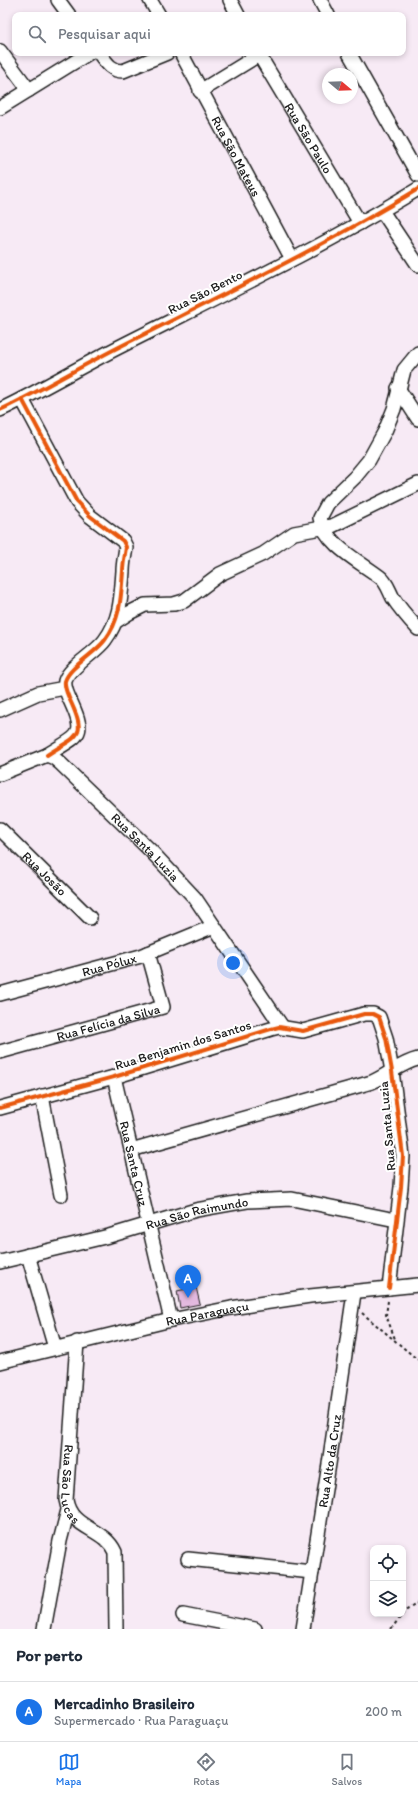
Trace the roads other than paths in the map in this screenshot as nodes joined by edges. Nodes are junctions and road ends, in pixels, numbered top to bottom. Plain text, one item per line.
1 (58, 0) edge
2 (150, 0) edge
3 (230, 0) edge
4 (320, 0) edge
5 (67, 12) edge
6 (157, 12) edge
7 (236, 12) edge
8 (326, 12) edge
9 (0, 51) edge
10 (84, 56) edge
11 (101, 56) edge
12 (160, 56) edge
13 (182, 56) edge
14 (257, 56) edge
15 (261, 56) edge
16 (351, 56) edge
17 (29, 90) junction
18 (200, 91) junction
19 (0, 108) edge
20 (418, 175) edge
21 (418, 189) edge
22 (382, 211) junction
23 (360, 223) junction
24 (292, 259) junction
25 (418, 265) edge
26 (418, 353) edge
27 (398, 388) junction
28 (22, 400) junction
29 (0, 410) edge
30 (418, 419) edge
31 (418, 484) edge
32 (323, 528) junction
33 (115, 622) junction
34 (418, 629) edge
35 (65, 688) junction
36 (0, 710) edge
37 (47, 755) junction
38 (0, 774) edge
39 (0, 829) edge
40 (90, 918) dead end
41 (214, 926) junction
42 (148, 953) junction
43 (0, 994) edge
44 (373, 1014) joint
45 (283, 1028) junction
46 (0, 1052) edge
47 (418, 1059) edge
48 (392, 1071) junction
49 (114, 1077) junction
50 (42, 1096) junction
51 (0, 1108) edge
52 (131, 1150) junction
53 (61, 1195) dead end
54 (396, 1220) junction
55 (148, 1225) junction
56 (28, 1255) junction
57 (0, 1262) edge
58 (418, 1285) edge
59 (389, 1288) junction
60 (353, 1299) junction
61 (171, 1320) junction
62 (77, 1342) junction
63 (55, 1348) junction
64 (0, 1362) edge
65 (68, 1510) junction
66 (188, 1558) dead end
67 (312, 1572) junction
68 (183, 1615) dead end
69 (44, 1629) edge
70 (116, 1629) edge
71 (255, 1629) edge
72 (303, 1629) edge

1 - 5 street
2 - 6 street
3 - 7 street
4 - 8 street
9 - 17 street
10 - 17 street
11 - 12 street
13 - 18 street, Rua São Mateus
14 - 18 street
15 - 23 street, Rua São Paulo
16 - 20 street
17 - 19 street
18 - 24 street, Rua São Mateus
21 - 22 street, Rua São Bento
22 - 23 street, Rua São Bento
22 - 25 street
23 - 24 street, Rua São Bento
24 - 28 street, Rua São Bento
26 - 27 street
27 - 30 street
27 - 32 street
28 - 29 street, Rua São Bento
28 - 33 street
31 - 32 street
32 - 33 street
32 - 34 street
33 - 35 street
35 - 36 street
35 - 37 street
37 - 38 street
37 - 41 street, Rua Santa Luzia
39 - 40 street, Rua Josão
41 - 42 street, Rua Pólux
41 - 45 street, Rua Santa Luzia
42 - 43 street, Rua Pólux
42 - 46 street, Rua Felícia da Silva
44 - 45 street, Rua Benjamin dos Santos
44 - 48 street, Rua Santa Luzia
45 - 49 street, Rua Benjamin dos Santos
47 - 48 street
48 - 52 street
48 - 54 street, Rua Santa Luzia
49 - 50 street, Rua Benjamin dos Santos
49 - 52 street, Rua Santa Cruz
50 - 51 street, Rua Benjamin dos Santos
50 - 53 street
52 - 55 street, Rua Santa Cruz
54 - 55 street, Rua São Raimundo
54 - 59 street, Rua Santa Luzia
55 - 56 street, Rua São Raimundo
55 - 61 street, Rua Santa Cruz
56 - 57 street, Rua São Raimundo
56 - 63 street
58 - 59 street, Rua Paraguaçu
59 - 60 street, Rua Paraguaçu
60 - 61 street, Rua Paraguaçu
60 - 67 street, Rua Alto da Cruz
61 - 62 street, Rua Paraguaçu
62 - 63 street, Rua Paraguaçu
62 - 65 street, Rua São Lucas
63 - 64 street, Rua Paraguaçu
65 - 69 street
65 - 70 street, Rua São Lucas
66 - 67 street
67 - 72 street, Rua Alto da Cruz
68 - 71 street

